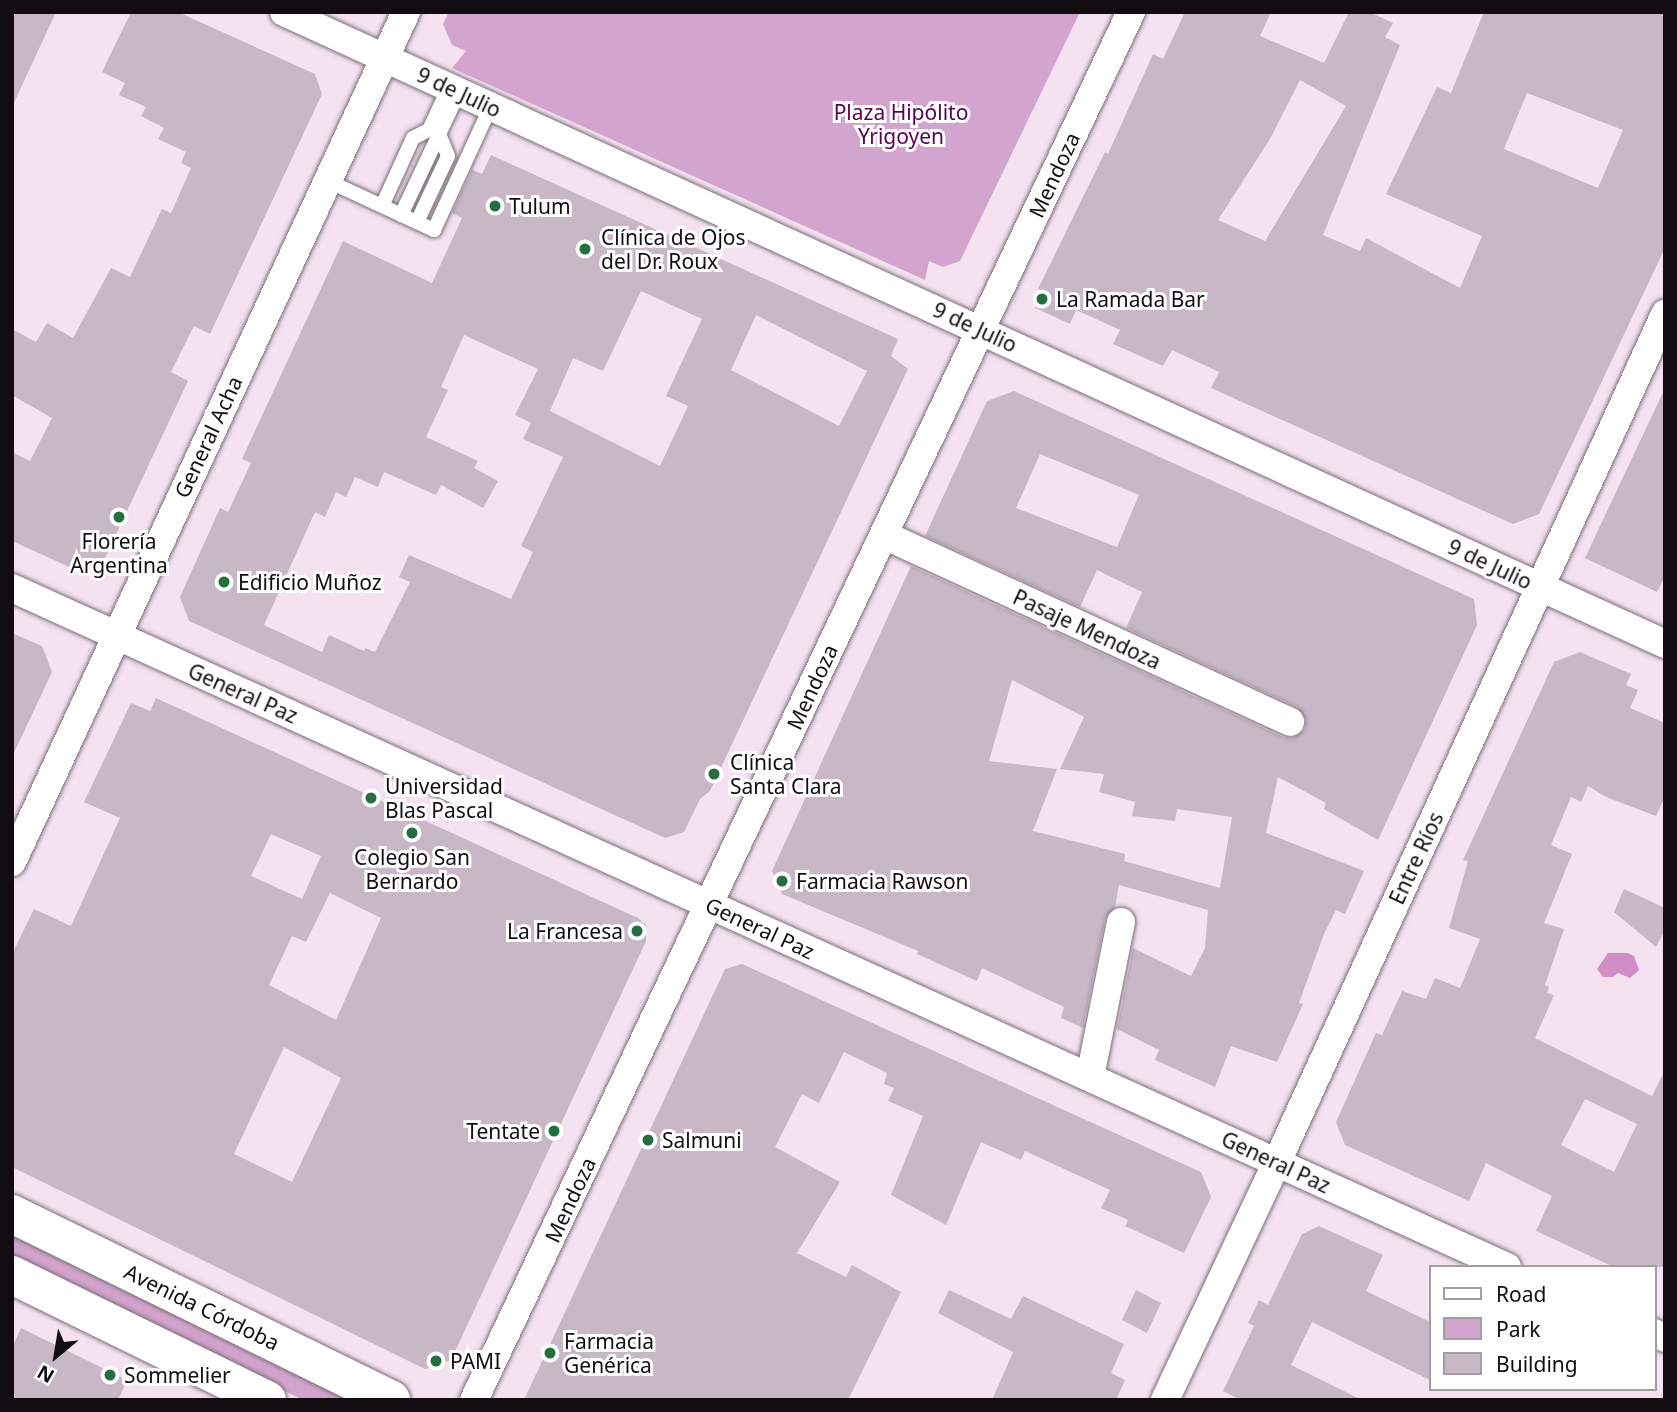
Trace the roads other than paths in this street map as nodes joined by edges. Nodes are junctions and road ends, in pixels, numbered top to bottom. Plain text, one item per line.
1 (284, 12) edge
2 (406, 12) edge
3 (1131, 12) edge
4 (385, 58) junction
5 (454, 89) junction
6 (491, 106) junction
7 (439, 134) junction
8 (328, 181) junction
9 (382, 206) junction
10 (401, 215) junction
11 (417, 222) junction
12 (1665, 314) edge
13 (981, 330) junction
14 (884, 535) junction
15 (1540, 586) junction
16 (12, 588) edge
17 (116, 635) junction
18 (1665, 643) edge
19 (1290, 722) dead end
20 (12, 862) edge
21 (709, 905) junction
22 (1121, 922) dead end
23 (1090, 1077) junction
24 (1277, 1162) junction
25 (12, 1214) edge
26 (1503, 1265) edge
27 (12, 1275) edge
28 (267, 1400) edge
29 (391, 1400) edge
30 (474, 1400) edge
31 (1165, 1400) edge

1 - 4 street, 9 de Julio
2 - 4 street, General Acha
3 - 13 street, Mendoza
4 - 5 street, 9 de Julio
4 - 8 street, General Acha
5 - 6 street, 9 de Julio
5 - 7 lane
5 - 9 lane
6 - 11 lane
6 - 13 street, 9 de Julio
7 - 10 lane
7 - 11 lane
8 - 9 lane
8 - 17 street, General Acha
9 - 10 lane
10 - 11 lane
12 - 15 street, Entre Ríos
13 - 14 street, Mendoza
13 - 15 street, 9 de Julio
14 - 19 street, Pasaje Mendoza
14 - 21 street, Mendoza
15 - 18 street, 9 de Julio
15 - 24 street, Entre Ríos
16 - 17 street, General Paz
17 - 20 street, General Acha
17 - 21 street, General Paz
21 - 23 street, General Paz
21 - 30 street, Mendoza
22 - 23 street
23 - 24 street, General Paz
24 - 26 street, General Paz
24 - 31 street, Entre Ríos
25 - 29 main road, Avenida Córdoba
27 - 28 main road

